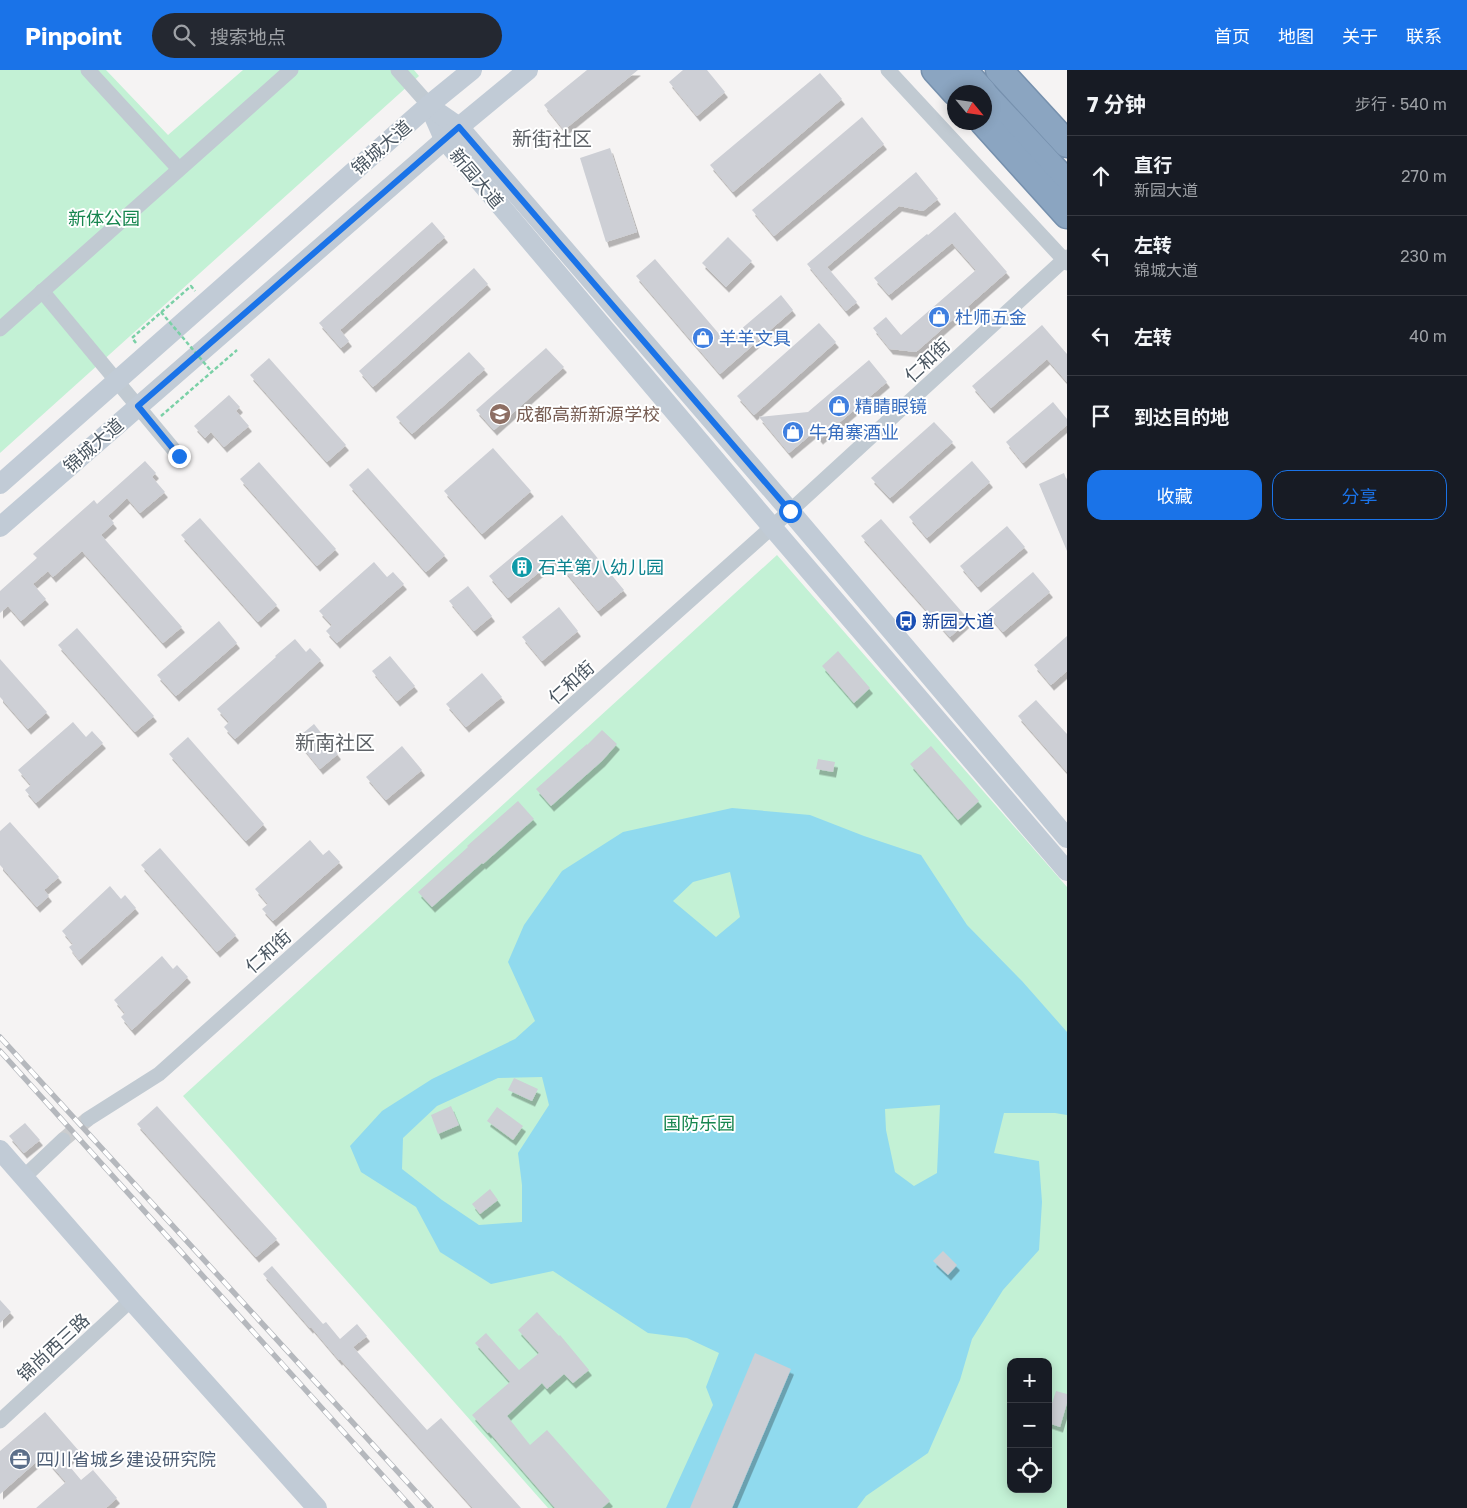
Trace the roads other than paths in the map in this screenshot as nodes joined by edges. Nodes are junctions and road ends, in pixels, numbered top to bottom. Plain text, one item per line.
1 (88, 70) edge
2 (291, 70) edge
3 (398, 70) edge
4 (472, 70) edge
5 (528, 70) edge
6 (888, 70) edge
7 (935, 70) edge
8 (963, 70) edge
9 (999, 70) edge
10 (949, 85) edge
11 (977, 85) edge
12 (992, 102) edge
13 (429, 106) junction
14 (989, 130) edge
15 (451, 133) junction
16 (1067, 144) edge
17 (179, 169) junction
18 (1067, 183) edge
19 (1067, 215) edge
20 (1066, 260) edge
21 (42, 291) junction
22 (0, 329) edge
23 (116, 381) junction
24 (138, 406) junction
25 (179, 456) dead end
26 (0, 484) edge
27 (790, 511) junction
28 (0, 527) edge
29 (772, 527) junction
30 (1067, 838) edge
31 (1067, 871) edge
32 (88, 1119) tunnel mouth
33 (62, 1140) tunnel mouth
34 (0, 1150) edge
35 (24, 1177) junction
36 (131, 1300) junction
37 (0, 1421) edge
38 (317, 1508) edge

1 - 17 street
2 - 17 street
3 - 13 street
4 - 13 street, 锦城大道
5 - 15 street, 锦城大道
6 - 20 street
7 - 10 highway
8 - 11 highway
9 - 16 highway
12 - 18 highway
13 - 15 street, 新园大道
13 - 23 street, 锦城大道
14 - 19 highway
15 - 24 street, 锦城大道
15 - 27 street, 新园大道
15 - 29 street, 新园大道
17 - 21 street
20 - 27 street, 仁和街
21 - 22 street
21 - 23 street
23 - 24 street
23 - 26 street, 锦城大道
24 - 25 street
24 - 28 street, 锦城大道
27 - 29 street, 仁和街
27 - 30 street, 新园大道
29 - 31 street, 新园大道
29 - 32 street, 仁和街
33 - 35 street
34 - 35 street
35 - 36 street
36 - 37 street, 锦尚西三路
36 - 38 street

